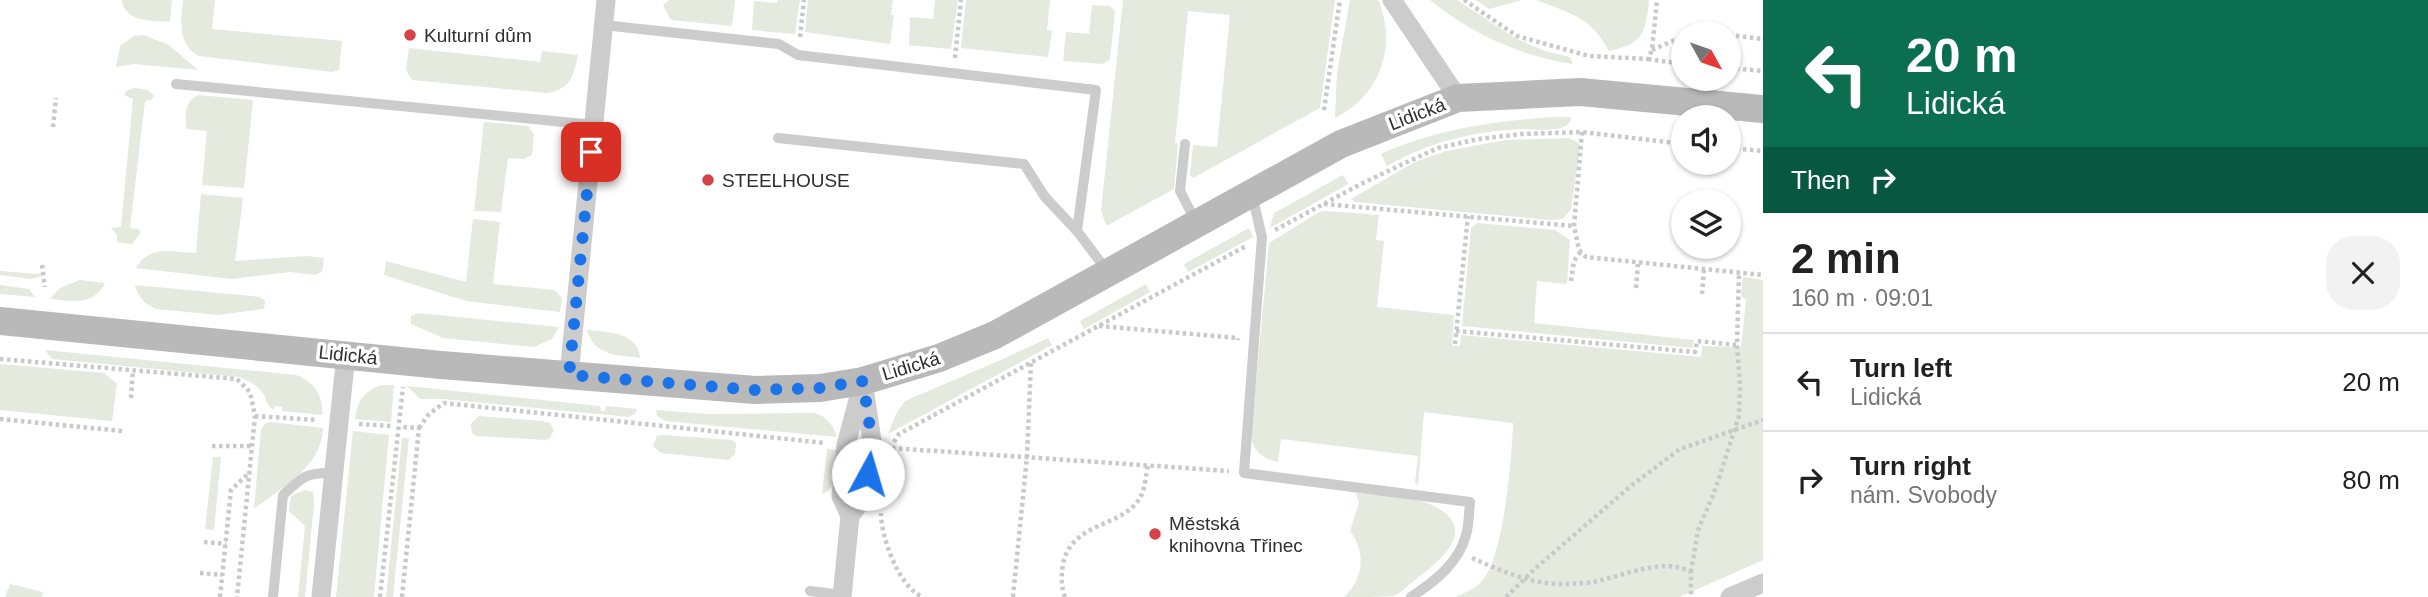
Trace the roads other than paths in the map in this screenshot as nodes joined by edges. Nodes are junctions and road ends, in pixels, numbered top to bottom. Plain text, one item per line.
1 (606, 0) edge
2 (1392, 0) edge
3 (603, 25) junction
4 (176, 84) dead end
5 (1458, 98) junction
6 (1763, 109) edge
7 (594, 125) junction
8 (778, 138) dead end
9 (1185, 144) dead end
10 (1252, 194) junction
11 (1197, 224) junction
12 (1077, 231) junction
13 (1109, 273) junction
14 (0, 321) edge
15 (346, 354) junction
16 (569, 375) junction
17 (863, 381) junction
18 (335, 473) junction
19 (850, 516) junction
20 (1763, 583) edge
21 (810, 592) dead end
22 (842, 596) edge
23 (273, 597) edge
24 (321, 597) edge
25 (1411, 597) edge
26 (1730, 597) edge

1 - 3 street
2 - 5 street
3 - 7 street
3 - 12 lane
4 - 7 lane
5 - 6 street, Lidická
5 - 10 street, Lidická
7 - 16 street
8 - 12 lane
9 - 11 lane
10 - 11 street, Lidická
10 - 25 lane
11 - 13 street, Lidická
12 - 13 lane
13 - 17 street, Lidická
14 - 15 street, Lidická
15 - 16 street, Lidická
15 - 18 street
16 - 17 street, Lidická
17 - 19 street
17 - 19 street
18 - 23 lane
18 - 24 street
19 - 22 street
20 - 26 street
21 - 22 lane

